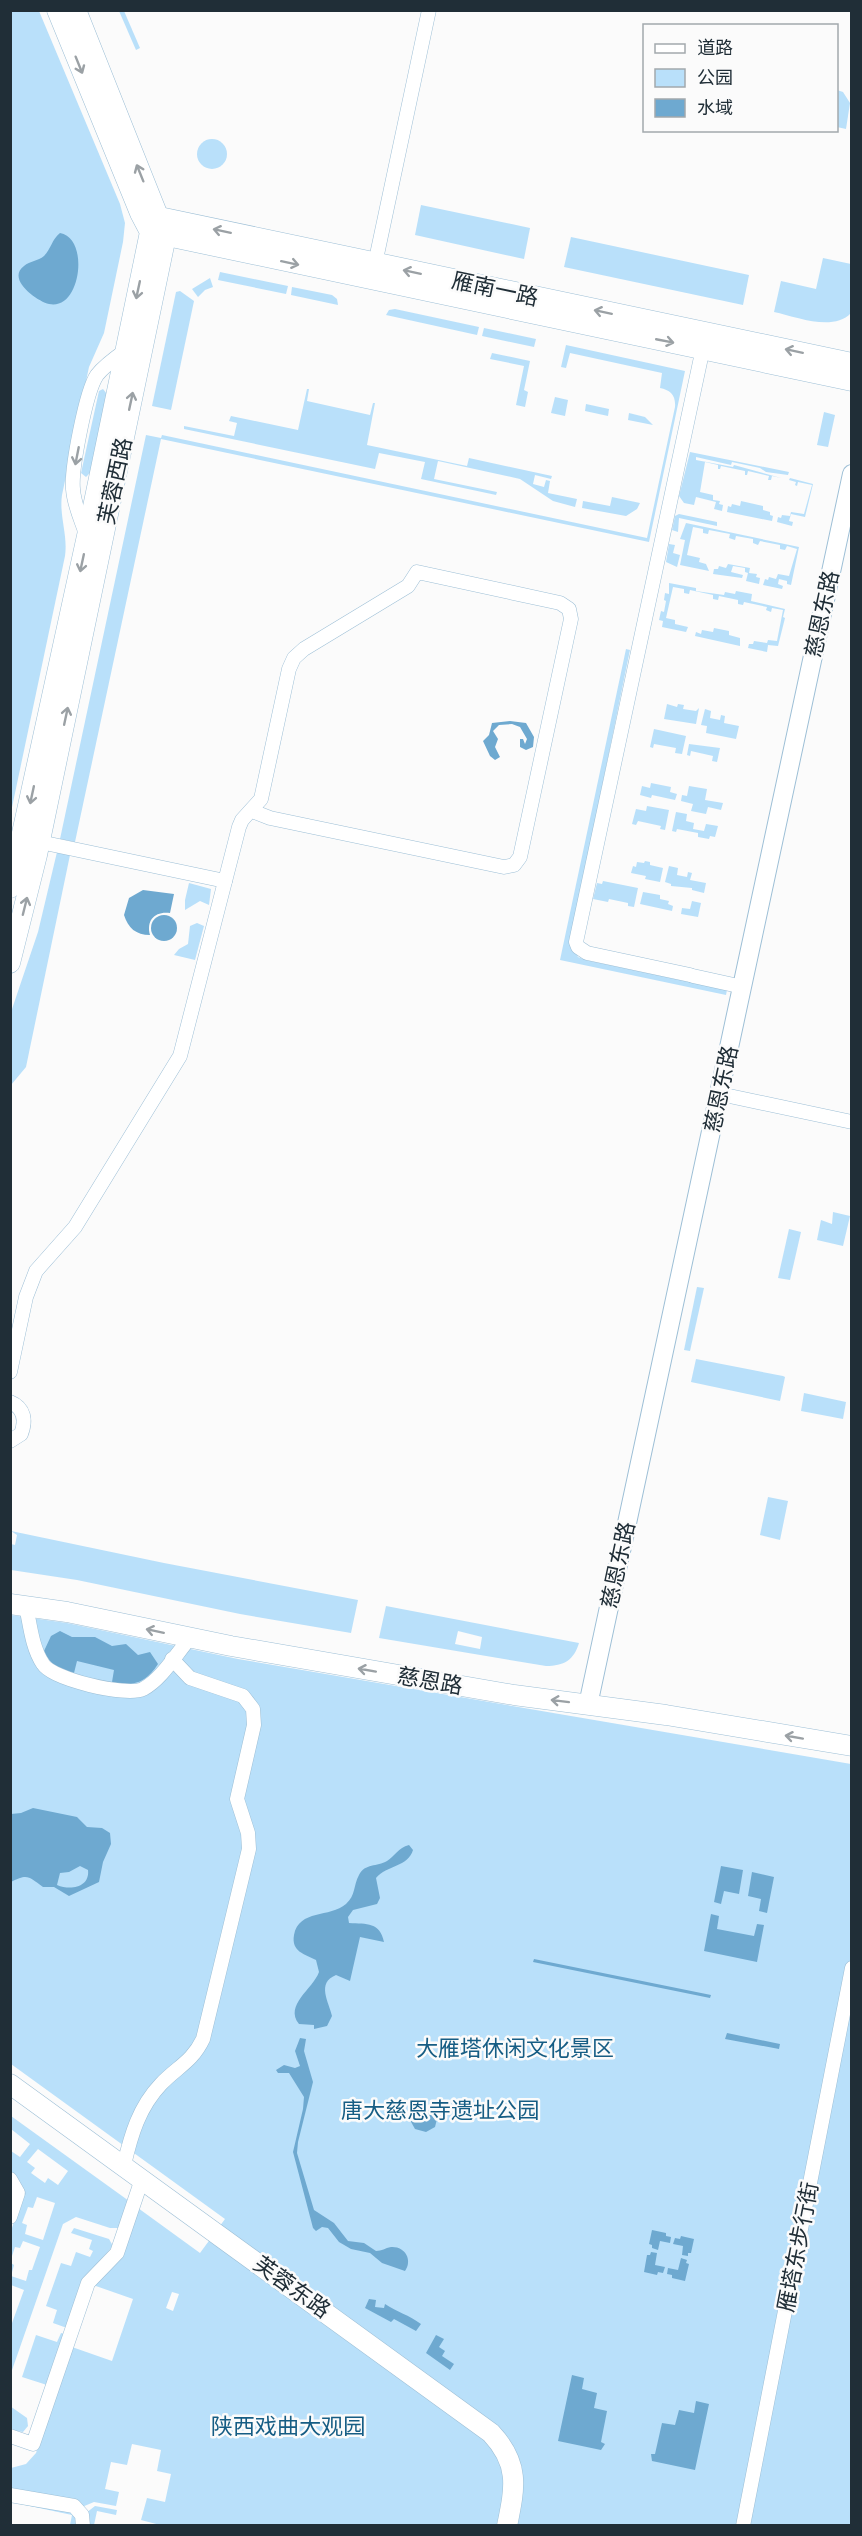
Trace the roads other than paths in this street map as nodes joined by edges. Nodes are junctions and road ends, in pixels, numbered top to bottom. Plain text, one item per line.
1 (57, 10) edge
2 (76, 10) edge
3 (429, 10) edge
4 (153, 225) junction
5 (375, 264) junction
6 (703, 348) junction
7 (125, 351) junction
8 (852, 363) edge
9 (852, 381) edge
10 (852, 474) edge
11 (87, 536) junction
12 (252, 811) junction
13 (40, 842) junction
14 (225, 881) junction
15 (10, 888) edge
16 (10, 963) edge
17 (743, 987) junction
18 (720, 1095) junction
19 (852, 1122) edge
20 (10, 1372) edge
21 (10, 1402) edge
22 (10, 1441) edge
23 (18, 1605) edge
24 (190, 1638) junction
25 (172, 1659) junction
26 (588, 1705) junction
27 (852, 1746) edge
28 (852, 1968) edge
29 (10, 2084) edge
30 (124, 2165) junction
31 (10, 2179) edge
32 (142, 2179) junction
33 (10, 2217) edge
34 (10, 2436) edge
35 (10, 2495) edge
36 (83, 2526) edge
37 (507, 2526) edge
38 (743, 2526) edge

1 -> 4 main road
4 -> 2 main road
3 - 5 street
5 -> 4 main road, 雁南一路
4 -> 6 main road, 雁南一路
4 -> 7 main road, 芙蓉西路
13 -> 4 main road, 芙蓉西路
8 -> 5 main road, 雁南一路
6 - 9 main road, 雁南一路
6 - 17 street
7 - 11 main road, 芙蓉西路
7 -> 11 street
10 - 17 street, 慈恩东路
11 -> 15 main road, 芙蓉西路
12 - 12 street
12 - 14 street
13 - 14 street
16 -> 13 main road, 芙蓉西路
14 - 20 street
17 - 18 street, 慈恩东路
18 - 19 street
18 - 26 street, 慈恩东路
21 - 22 street
24 -> 23 main road, 慈恩路
23 - 25 street
24 - 25 street
26 -> 24 main road, 慈恩路
25 - 30 street
27 -> 26 main road, 慈恩路
28 - 38 street, 雁塔东步行街
29 - 30 main road, 芙蓉东路
30 - 32 main road, 芙蓉东路
31 - 33 street
32 - 34 street
32 - 37 main road, 芙蓉东路
35 - 36 street

